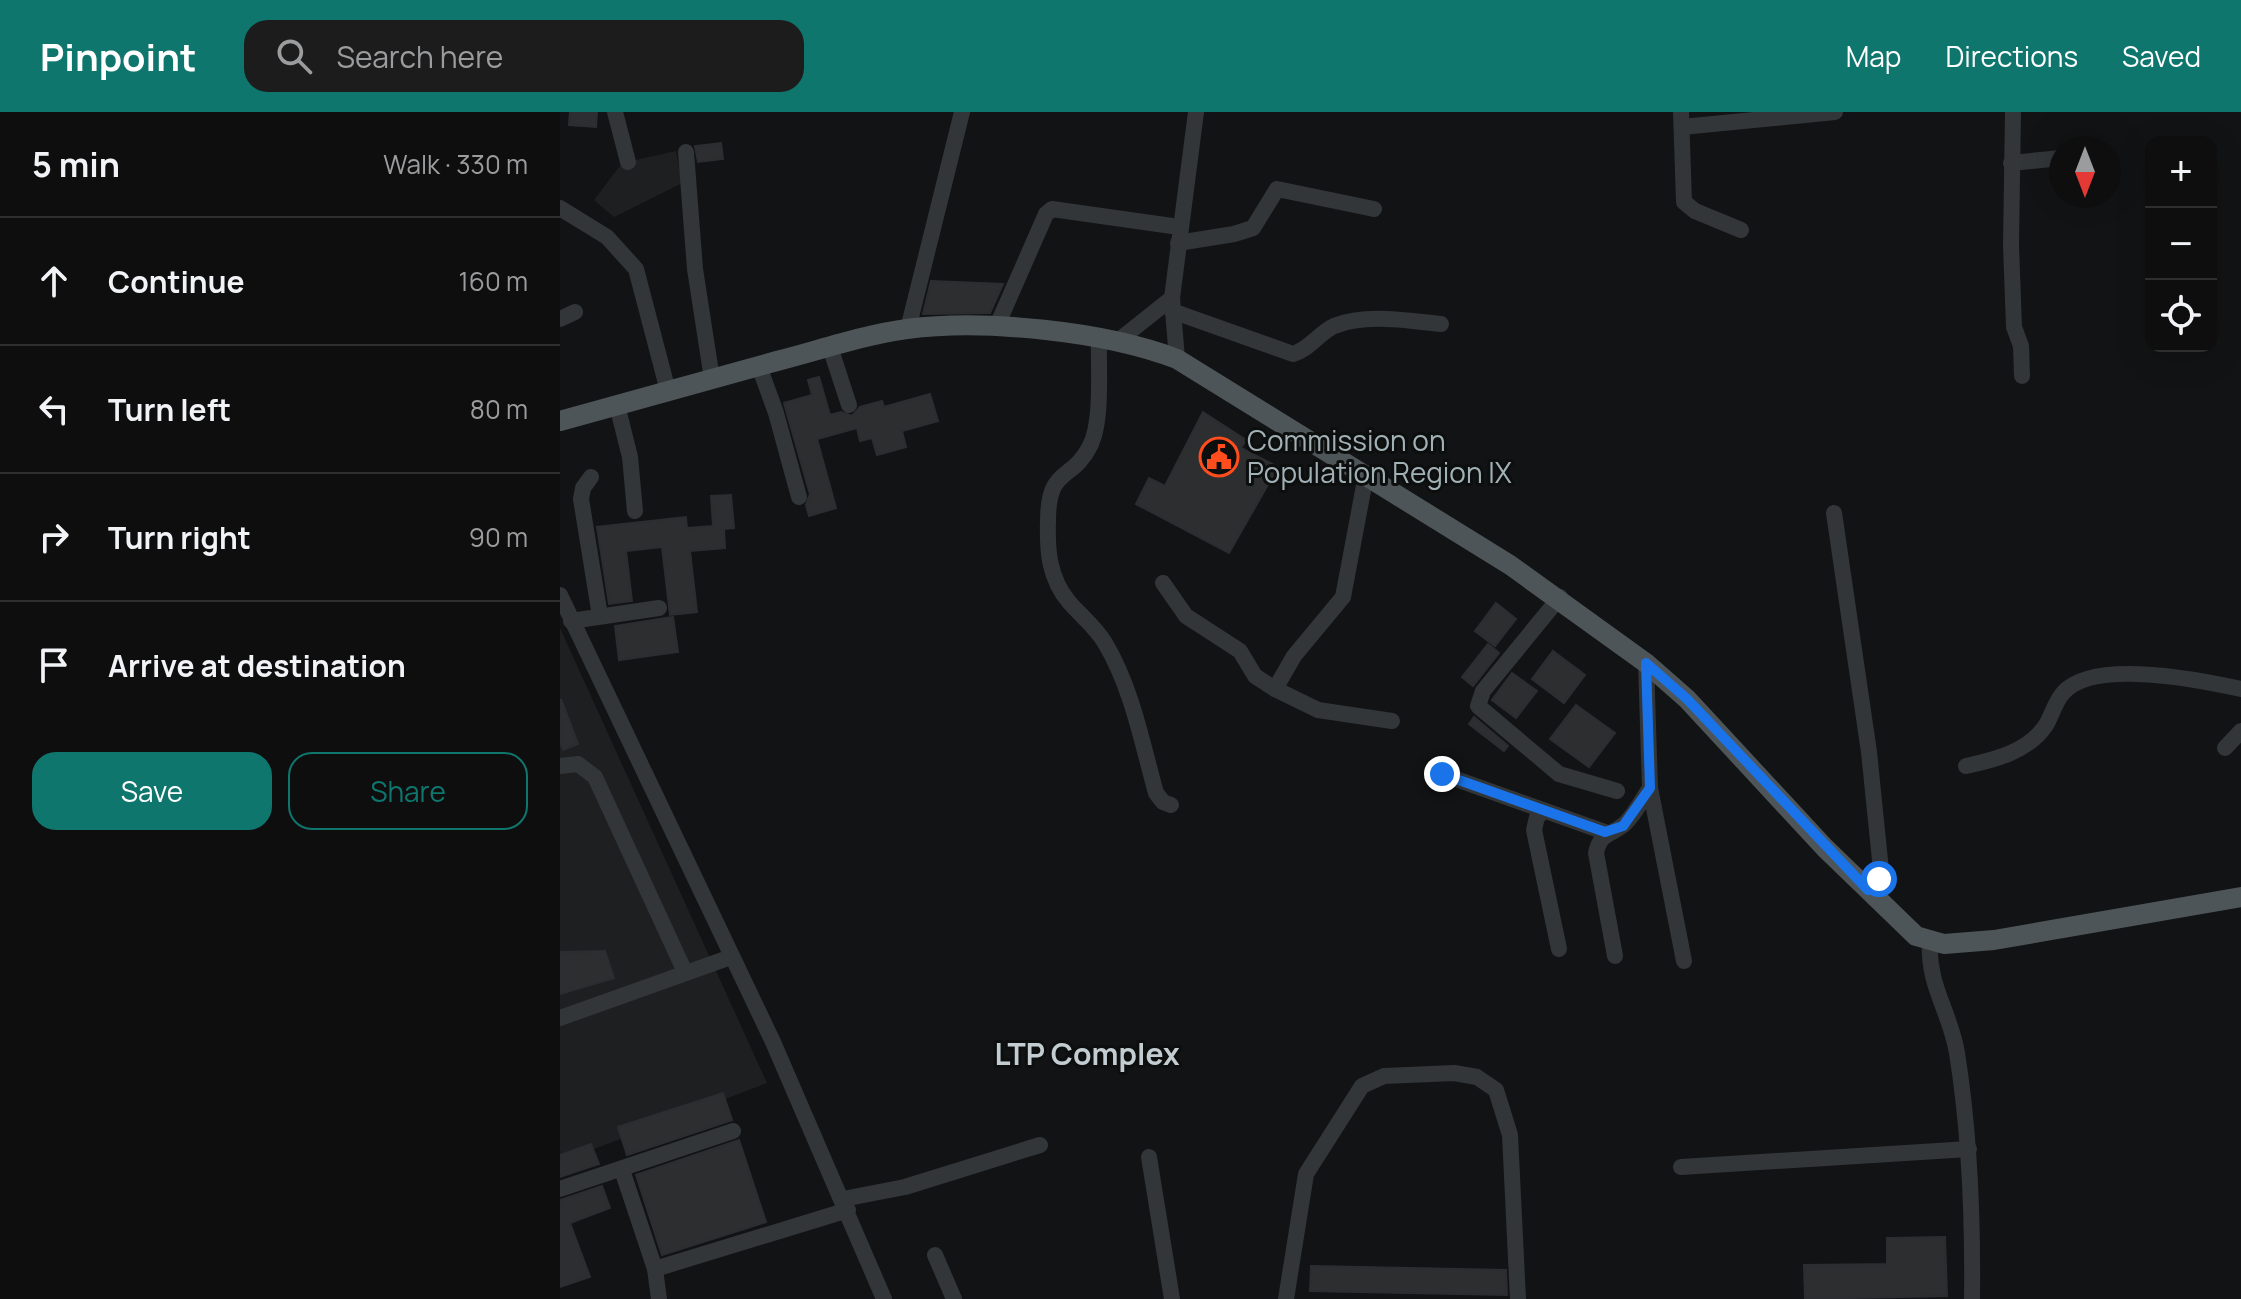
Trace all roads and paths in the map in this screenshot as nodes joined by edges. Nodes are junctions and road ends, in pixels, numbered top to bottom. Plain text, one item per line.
1 (615, 112) edge
2 (962, 112) edge
3 (1196, 112) edge
4 (1835, 112) edge
5 (2013, 112) edge
6 (1682, 119) edge
7 (686, 152) dead end
8 (2049, 159) edge
9 (628, 162) dead end
10 (2011, 163) junction
11 (560, 208) edge
12 (1374, 209) dead end
13 (1741, 230) dead end
14 (1179, 235) junction
15 (1172, 305) junction
16 (1441, 324) dead end
17 (996, 328) junction
18 (908, 329) junction
19 (1108, 339) junction
20 (830, 347) junction
21 (1177, 359) junction
22 (759, 366) junction
23 (2022, 376) dead end
24 (712, 379) junction
25 (668, 391) junction
26 (617, 405) junction
27 (849, 405) dead end
28 (560, 421) edge
29 (1366, 475) junction
30 (591, 477) dead end
31 (799, 497) dead end
32 (635, 511) dead end
33 (1834, 513) dead end
34 (1163, 583) dead end
35 (560, 595) edge
36 (1560, 597) junction
37 (659, 608) dead end
38 (600, 616) junction
39 (571, 621) junction
40 (1646, 663) junction
41 (1275, 689) junction
42 (2241, 689) edge
43 (1392, 721) dead end
44 (2241, 731) edge
45 (2225, 748) dead end
46 (560, 766) edge
47 (1966, 766) dead end
48 (1442, 774) dead end
49 (1650, 788) junction
50 (1617, 791) dead end
51 (1171, 805) dead end
52 (1544, 811) junction
53 (1605, 832) junction
54 (1868, 890) junction
55 (2241, 897) edge
56 (1930, 941) junction
57 (1559, 949) dead end
58 (1615, 956) dead end
59 (731, 957) junction
60 (1684, 961) dead end
61 (685, 972) junction
62 (560, 1018) edge
63 (733, 1131) dead end
64 (1040, 1145) dead end
65 (1969, 1149) junction
66 (1149, 1157) dead end
67 (1681, 1167) dead end
68 (622, 1170) junction
69 (560, 1189) edge
70 (846, 1205) junction
71 (935, 1255) dead end
72 (655, 1269) junction
73 (659, 1299) edge
74 (884, 1299) edge
75 (954, 1299) edge
76 (1172, 1299) edge
77 (1286, 1299) edge
78 (1518, 1299) edge
79 (1972, 1299) edge

1 - 9 street
2 - 18 street
3 - 14 street
4 - 6 street
5 - 10 street
6 - 13 street
7 - 24 street
8 - 10 street
10 - 23 street
11 - 25 street
12 - 14 street
14 - 15 street
14 - 17 street
15 - 16 street
15 - 19 street
15 - 21 street
17 - 18 main road
17 - 19 main road
18 - 20 main road
19 - 21 main road
19 - 51 street
20 - 22 main road
20 - 27 street
21 - 29 main road
22 - 24 main road
22 - 31 street
24 - 25 main road
25 - 26 main road
26 - 28 main road
26 - 32 street
29 - 36 main road
29 - 41 street
30 - 38 street
33 - 54 street
34 - 41 street
35 - 39 street
36 - 40 main road
36 - 50 street
37 - 38 street
38 - 39 street
39 - 59 street
40 - 49 street
40 - 54 main road
41 - 43 street
42 - 47 street
44 - 45 street
46 - 61 street
48 - 52 street
49 - 53 street
49 - 60 street
52 - 53 street
52 - 57 street
53 - 58 street
54 - 56 main road
55 - 56 main road
56 - 65 street
59 - 61 street
59 - 70 street
61 - 62 street
63 - 68 street
64 - 70 street
65 - 67 street
65 - 79 street
66 - 76 street
68 - 69 street
68 - 72 street
70 - 72 street
70 - 74 street
71 - 75 street
72 - 73 street
77 - 78 street

